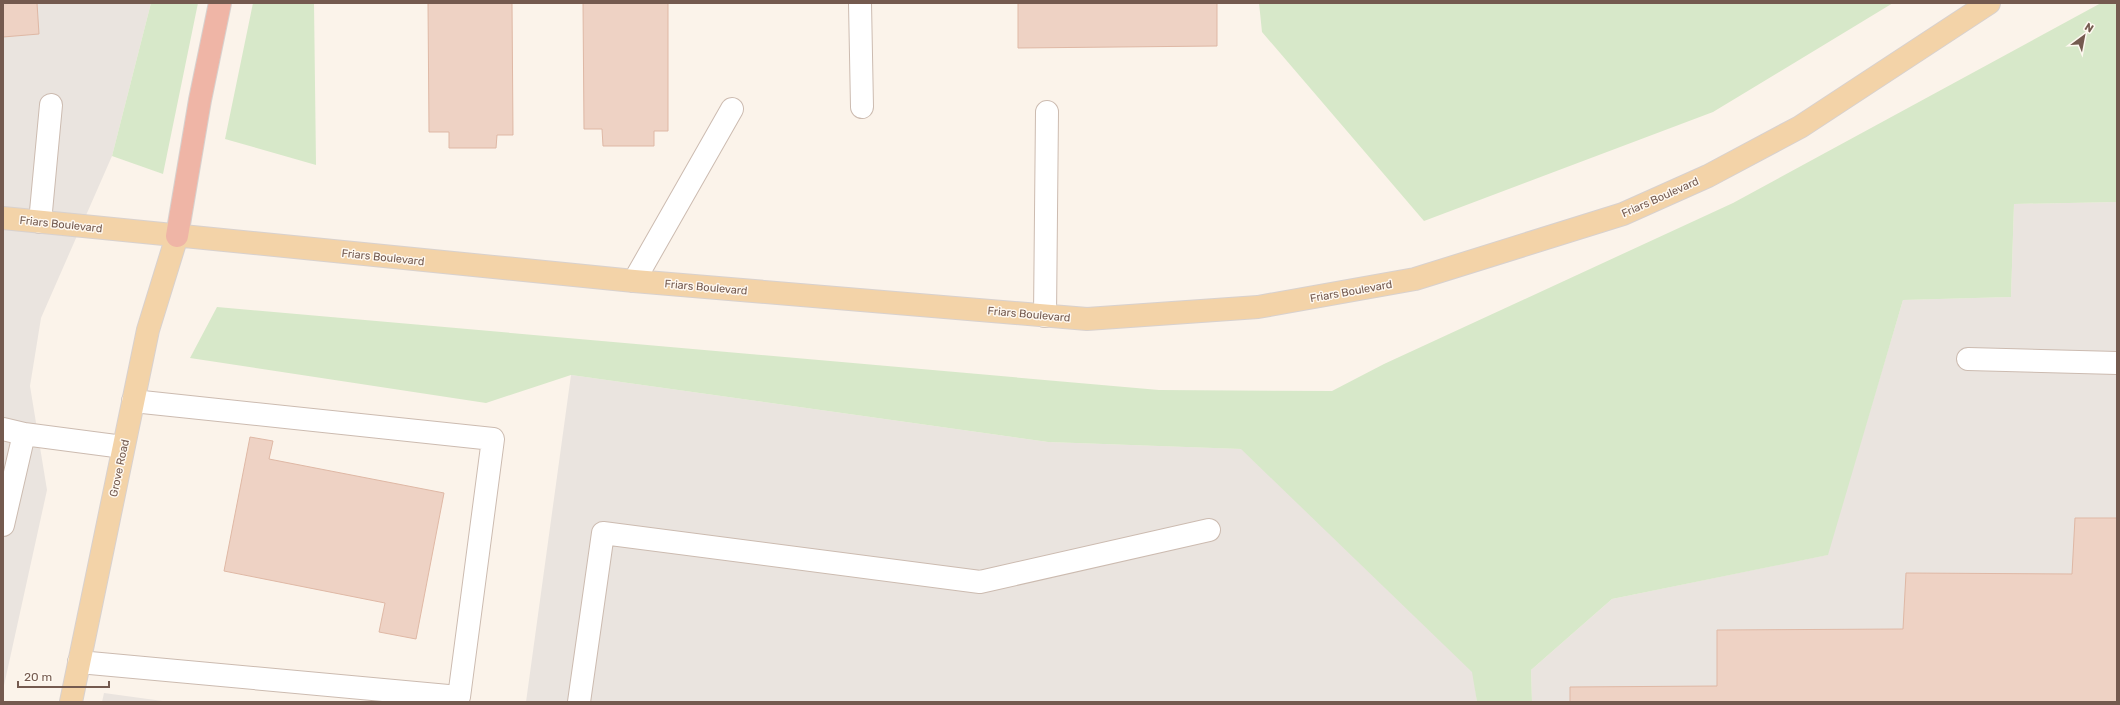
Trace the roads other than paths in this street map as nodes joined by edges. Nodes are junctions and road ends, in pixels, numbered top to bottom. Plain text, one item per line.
1 (220, 3) edge
2 (860, 3) edge
3 (1989, 3) edge
4 (51, 105) dead end
5 (862, 107) dead end
6 (732, 109) dead end
7 (1046, 112) dead end
8 (3, 218) edge
9 (40, 222) junction
10 (177, 236) junction
11 (634, 281) junction
12 (1045, 316) junction
13 (1968, 359) dead end
14 (2117, 363) edge
15 (133, 400) junction
16 (3, 429) edge
17 (24, 434) junction
18 (123, 447) junction
19 (3, 525) edge
20 (1209, 530) dead end
21 (79, 662) junction
22 (71, 702) edge
23 (579, 702) edge

1 - 10 highway
2 - 5 lane
3 - 12 main road, Friars Boulevard
4 - 9 lane
6 - 11 lane
7 - 12 lane
8 - 9 main road, Friars Boulevard
9 - 10 main road, Friars Boulevard
10 - 11 main road, Friars Boulevard
10 - 15 main road, Grove Road
11 - 12 main road, Friars Boulevard
13 - 14 lane
15 - 18 main road, Grove Road
15 - 21 lane
16 - 17 lane
17 - 18 lane
17 - 19 lane
18 - 21 main road, Grove Road
20 - 23 lane
21 - 22 main road, Grove Road

